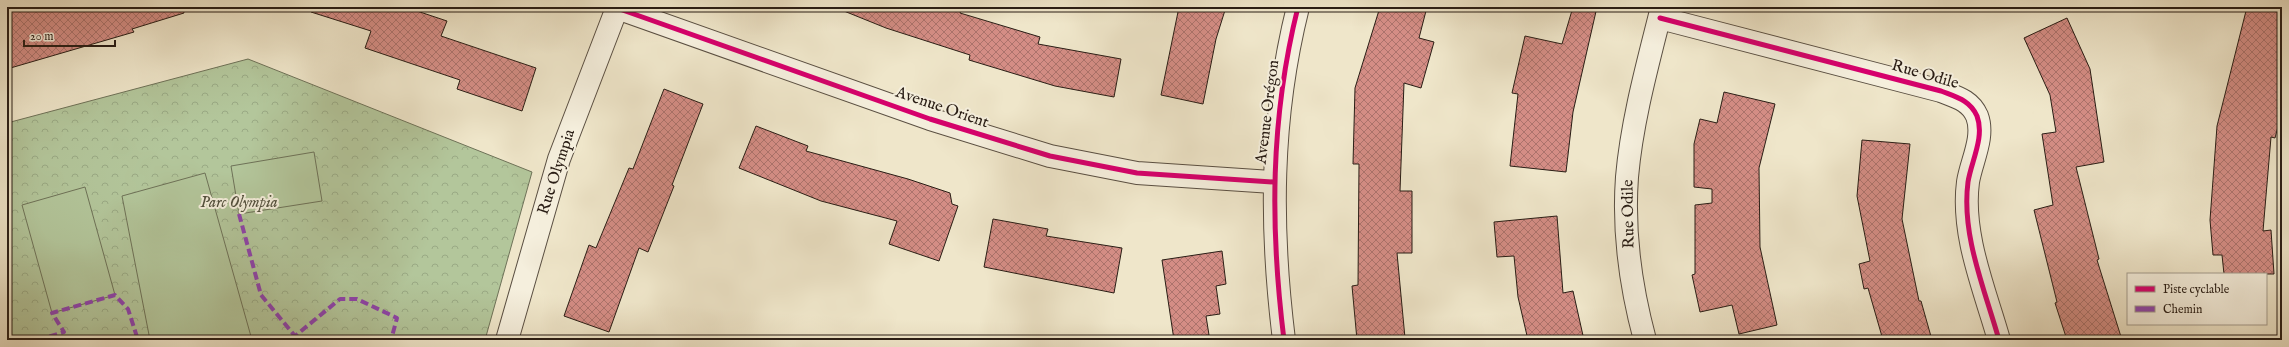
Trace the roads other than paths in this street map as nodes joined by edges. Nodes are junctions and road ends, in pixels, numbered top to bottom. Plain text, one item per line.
1 (1298, 7) edge
2 (616, 8) edge
3 (1661, 12) edge
4 (1273, 182) junction
5 (506, 340) edge
6 (1284, 340) edge
7 (1645, 340) edge
8 (1999, 340) edge

1 - 4 street, Avenue Orégon
2 - 4 street, Avenue Orient
2 - 5 street, Rue Olympia
3 - 7 street, Rue Odile
3 - 8 street, Rue Odile
4 - 6 street, Avenue Orégon

